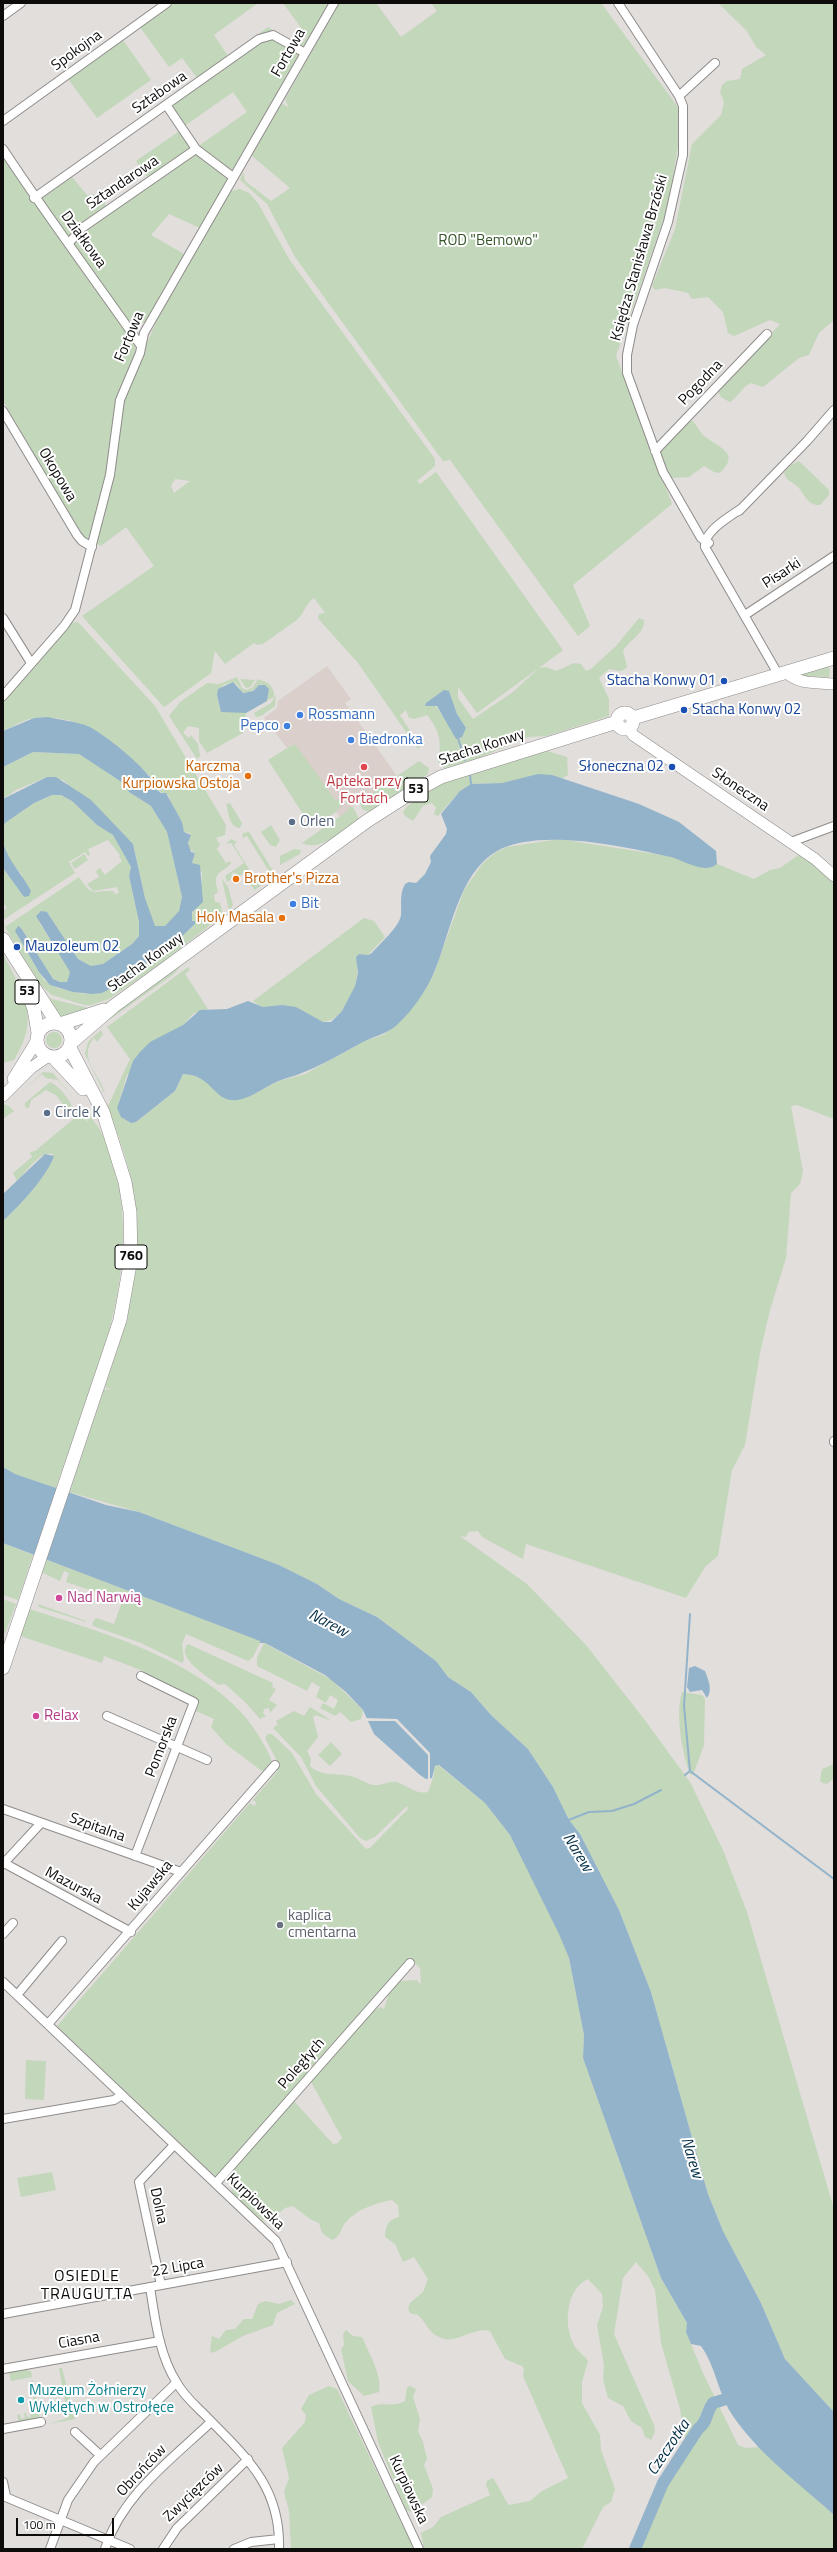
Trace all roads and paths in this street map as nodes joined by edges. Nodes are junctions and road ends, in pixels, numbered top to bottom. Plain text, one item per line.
1 (21, 3) edge
2 (167, 3) edge
3 (334, 3) edge
4 (618, 3) edge
5 (3, 16) edge
6 (305, 53) junction
7 (715, 63) dead end
8 (679, 96) junction
9 (167, 106) junction
10 (3, 121) edge
11 (3, 149) edge
12 (196, 149) junction
13 (233, 177) junction
14 (34, 198) junction
15 (69, 243) junction
16 (768, 334) dead end
17 (141, 346) junction
18 (834, 410) edge
19 (3, 411) edge
20 (655, 451) junction
21 (707, 546) junction
22 (92, 547) junction
23 (834, 556) edge
24 (745, 615) junction
25 (3, 618) edge
26 (834, 659) edge
27 (32, 663) junction
28 (782, 673) junction
29 (834, 684) edge
30 (3, 696) edge
31 (631, 723) junction
32 (834, 826) edge
33 (791, 842) junction
34 (834, 876) edge
35 (3, 939) edge
36 (11, 952) junction
37 (114, 1006) junction
38 (58, 1023) junction
39 (37, 1037) junction
40 (70, 1046) junction
41 (51, 1057) junction
42 (3, 1089) edge
43 (3, 1096) edge
44 (106, 1122) junction
45 (3, 1668) edge
46 (141, 1676) dead end
47 (106, 1716) dead end
48 (176, 1747) junction
49 (207, 1760) dead end
50 (275, 1764) dead end
51 (3, 1809) edge
52 (41, 1823) junction
53 (135, 1856) junction
54 (3, 1864) edge
55 (181, 1872) junction
56 (13, 1923) dead end
57 (131, 1932) junction
58 (3, 1934) edge
59 (62, 1941) dead end
60 (410, 1963) dead end
61 (3, 1982) edge
62 (17, 1995) junction
63 (48, 2024) junction
64 (122, 2095) junction
65 (3, 2119) edge
66 (174, 2145) junction
67 (216, 2183) junction
68 (287, 2262) junction
69 (161, 2285) junction
70 (150, 2287) junction
71 (3, 2314) edge
72 (160, 2341) junction
73 (3, 2369) edge
74 (176, 2383) junction
75 (41, 2422) dead end
76 (211, 2422) junction
77 (3, 2429) edge
78 (75, 2432) dead end
79 (100, 2455) junction
80 (248, 2459) junction
81 (3, 2482) edge
82 (5, 2496) edge
83 (59, 2520) junction
84 (279, 2539) junction
85 (108, 2540) junction
86 (50, 2549) edge
87 (105, 2549) edge
88 (130, 2549) edge
89 (163, 2549) edge
90 (234, 2549) edge
91 (279, 2549) edge
92 (419, 2549) edge

1 - 5 street
2 - 10 street, Spokojna
3 - 6 street, Fortowa
4 - 8 street, Księdza Stanisława Brzóski
6 - 9 street, Sztabowa
6 - 13 street, Fortowa
7 - 8 street
8 - 20 street, Księdza Stanisława Brzóski
9 - 12 street
9 - 14 street, Sztabowa
11 - 14 street, Działkowa
12 - 13 street
12 - 15 street, Sztandarowa
13 - 17 street, Fortowa
14 - 15 street, Działkowa
15 - 17 street, Działkowa
16 - 20 street, Pogodna
17 - 22 street, Fortowa
18 - 21 street
19 - 22 street, Okopowa
20 - 21 street, Księdza Stanisława Brzóski
21 - 24 street, Księdza Stanisława Brzóski
22 - 27 street, Fortowa
23 - 24 street, Pisarki
24 - 28 street, Księdza Stanisława Brzóski
25 - 27 street
26 - 28 main road
27 - 30 street, Fortowa
28 - 29 street
28 - 31 main road
31 - 33 street, Słoneczna
31 - 37 main road, Stacha Konwy / 53
32 - 33 street
33 - 34 street, Słoneczna
35 - 36 main road, 53
36 - 38 main road, 53
36 - 39 main road, 53
37 - 38 main road, Stacha Konwy / 53
37 - 40 main road, Stacha Konwy / 53
38 - 39 main road, 53
38 - 40 main road, 53
39 - 41 main road, 53
39 - 42 street
40 - 41 main road, 53
40 - 44 main road, 760
41 - 43 street
41 - 44 main road, 760
44 - 45 main road, 760
46 - 48 street, Pomorska
47 - 48 street
48 - 49 street
48 - 53 street, Pomorska
50 - 55 street, Kujawska
51 - 52 street, Szpitalna
52 - 53 street, Szpitalna
52 - 54 street
53 - 55 street, Szpitalna
54 - 57 street, Mazurska
55 - 57 street, Kujawska
56 - 58 street
57 - 63 street, Kujawska
59 - 62 street
60 - 67 street, Poległych
61 - 62 street, Kurpiowska
62 - 63 street, Kurpiowska
63 - 64 street, Kurpiowska
64 - 65 street
64 - 66 street, Kurpiowska
66 - 67 street, Kurpiowska
66 - 69 street, Dolna
67 - 68 street, Kurpiowska
68 - 69 street, 22 Lipca
68 - 92 street, Kurpiowska
69 - 70 street, 22 Lipca
70 - 71 street, 22 Lipca
70 - 72 street
72 - 73 street, Ciasna
72 - 74 street
74 - 76 street
74 - 79 street
75 - 77 street
76 - 80 street
76 - 85 street, Obrońców
78 - 79 street
79 - 83 street
80 - 84 street
80 - 89 street, Zwycięzców
81 - 82 street
82 - 83 street
83 - 85 street
83 - 86 street
84 - 90 street
84 - 91 street
85 - 87 street, Obrońców
85 - 88 street

